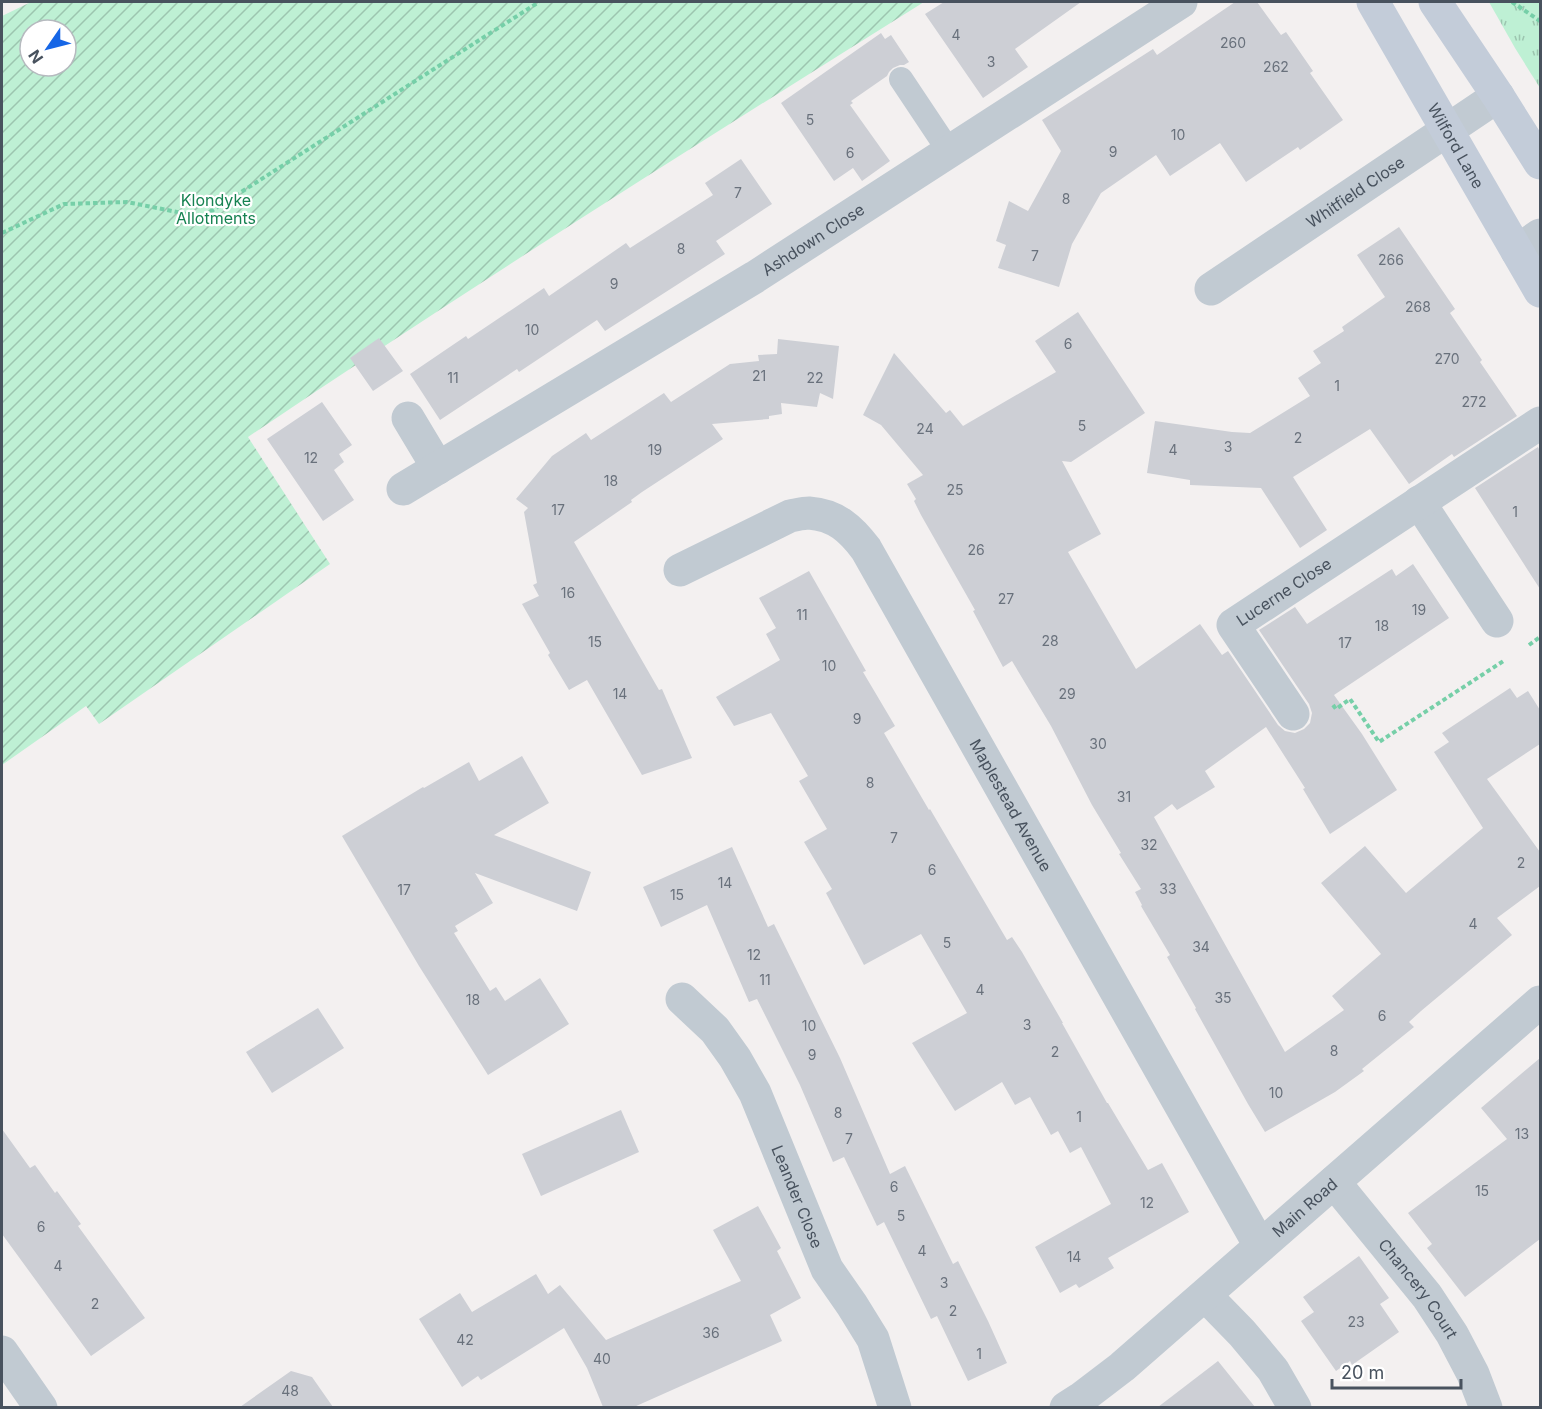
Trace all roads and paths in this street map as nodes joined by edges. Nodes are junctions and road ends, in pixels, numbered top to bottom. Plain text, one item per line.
1 (539, 2) edge
2 (1181, 2) edge
3 (1373, 2) edge
4 (1435, 2) edge
5 (1512, 2) edge
6 (1540, 21) edge
7 (901, 79) dead end
8 (1498, 96) junction
9 (1447, 130) junction
10 (949, 152) junction
11 (1540, 163) edge
12 (2, 233) edge
13 (1529, 243) edge
14 (1211, 289) dead end
15 (1540, 291) edge
16 (408, 418) dead end
17 (1540, 423) edge
18 (438, 468) junction
19 (403, 489) dead end
20 (1419, 502) junction
21 (680, 570) dead end
22 (1497, 621) dead end
23 (1540, 637) edge
24 (1525, 647) dead end
25 (1508, 658) dead end
26 (1293, 714) joint
27 (682, 999) dead end
28 (1540, 1002) edge
29 (1334, 1182) junction
30 (1260, 1246) junction
31 (1205, 1295) junction
32 (2, 1352) edge
33 (41, 1407) edge
34 (895, 1407) edge
35 (1066, 1407) edge
36 (1295, 1407) edge
37 (1486, 1407) edge

1 - 12 path
2 - 10 street, Ashdown Close
3 - 9 main road, Wilford Lane
4 - 8 main road
5 - 6 path
7 - 10 lane
8 - 9 street, Whitfield Close
8 - 11 main road
9 - 13 main road, Wilford Lane
9 - 14 street, Whitfield Close
10 - 18 street, Ashdown Close
13 - 15 main road, Wilford Lane
16 - 18 street
17 - 20 street, Lucerne Close
18 - 19 street, Ashdown Close
20 - 22 street
20 - 26 street, Lucerne Close
21 - 30 street, Maplestead Avenue
23 - 24 path
25 - 26 path
27 - 34 street, Leander Close
28 - 29 street, Main Road
29 - 30 street, Main Road
29 - 37 street, Chancery Court
30 - 31 street, Main Road
31 - 35 street, Main Road
31 - 36 street
32 - 33 street

